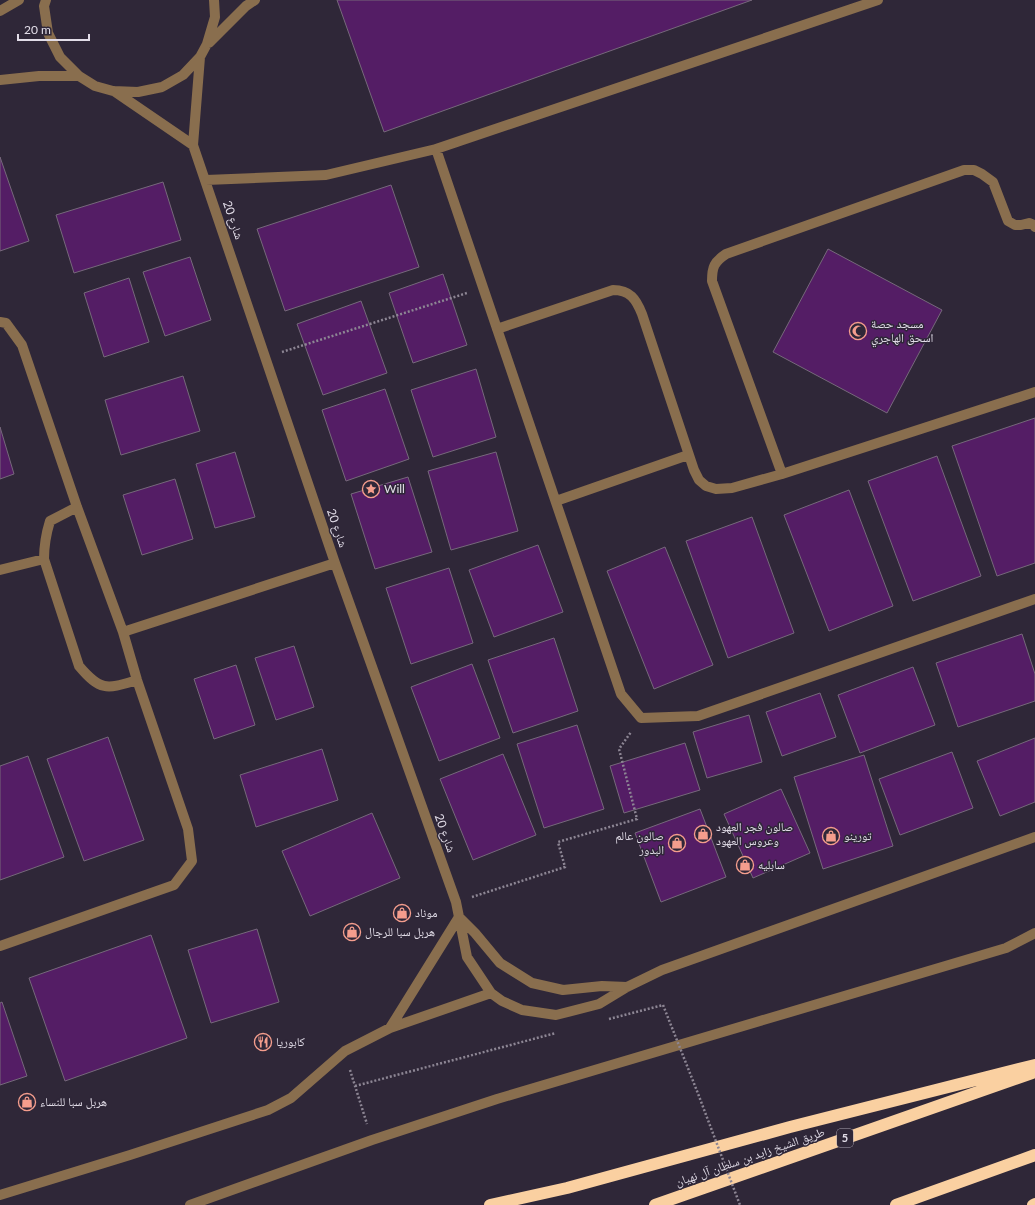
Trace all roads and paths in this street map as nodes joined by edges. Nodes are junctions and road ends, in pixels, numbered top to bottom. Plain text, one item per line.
1 (19, 0) edge
2 (46, 0) edge
3 (214, 0) edge
4 (255, 0) edge
5 (878, 0) edge
6 (0, 11) edge
7 (207, 44) junction
8 (200, 57) junction
9 (79, 76) junction
10 (0, 80) edge
11 (113, 91) junction
12 (193, 145) junction
13 (436, 149) junction
14 (206, 180) junction
15 (1035, 227) edge
16 (483, 288) junction
17 (0, 322) edge
18 (497, 329) junction
19 (266, 357) junction
20 (1035, 392) edge
21 (688, 455) junction
22 (782, 474) junction
23 (556, 501) junction
24 (77, 507) junction
25 (44, 559) junction
26 (335, 563) junction
27 (0, 570) edge
28 (1035, 599) edge
29 (123, 632) junction
30 (137, 680) junction
31 (641, 718) junction
32 (1035, 837) edge
33 (456, 902) junction
34 (459, 917) junction
35 (1035, 934) edge
36 (0, 946) edge
37 (627, 987) junction
38 (491, 993) junction
39 (609, 1019) dead end
40 (390, 1028) junction
41 (563, 1032) dead end
42 (344, 1051) junction
43 (1035, 1065) edge
44 (1035, 1072) edge
45 (355, 1086) junction
46 (372, 1140) junction
47 (1035, 1155) edge
48 (0, 1195) edge
49 (190, 1205) edge
50 (490, 1205) edge
51 (655, 1205) edge
52 (740, 1205) edge
53 (896, 1205) edge

1 - 6 street
2 - 9 street
3 - 7 street
4 - 7 street
5 - 13 street
7 - 8 street
8 - 11 street
8 - 12 street, شارع 20
9 - 10 street
9 - 11 street
11 - 12 street
12 - 14 street, شارع 20
13 - 14 street
13 - 16 street
14 - 19 street, شارع 20
15 - 22 street
16 - 18 street
16 - 19 path
17 - 24 street
18 - 21 street
18 - 23 street
19 - 26 street, شارع 20
20 - 22 street
21 - 22 street
21 - 23 street
23 - 31 street
24 - 25 street
24 - 29 street
25 - 27 street
25 - 30 street
26 - 29 street
26 - 33 street, شارع 20
28 - 31 street
29 - 30 street
30 - 36 street
31 - 33 path
32 - 37 street
33 - 34 street, شارع 20
34 - 37 street
34 - 38 street, شارع 20
34 - 40 street
35 - 46 street
37 - 38 street
38 - 40 street
39 - 52 path, bridge
40 - 42 street
41 - 45 path
42 - 45 path
42 - 48 street
43 - 50 highway
44 - 51 highway, طريق الشيخ زايد بن سلطان آل نهيان / 5
45 - 46 path
46 - 49 street
47 - 53 highway

